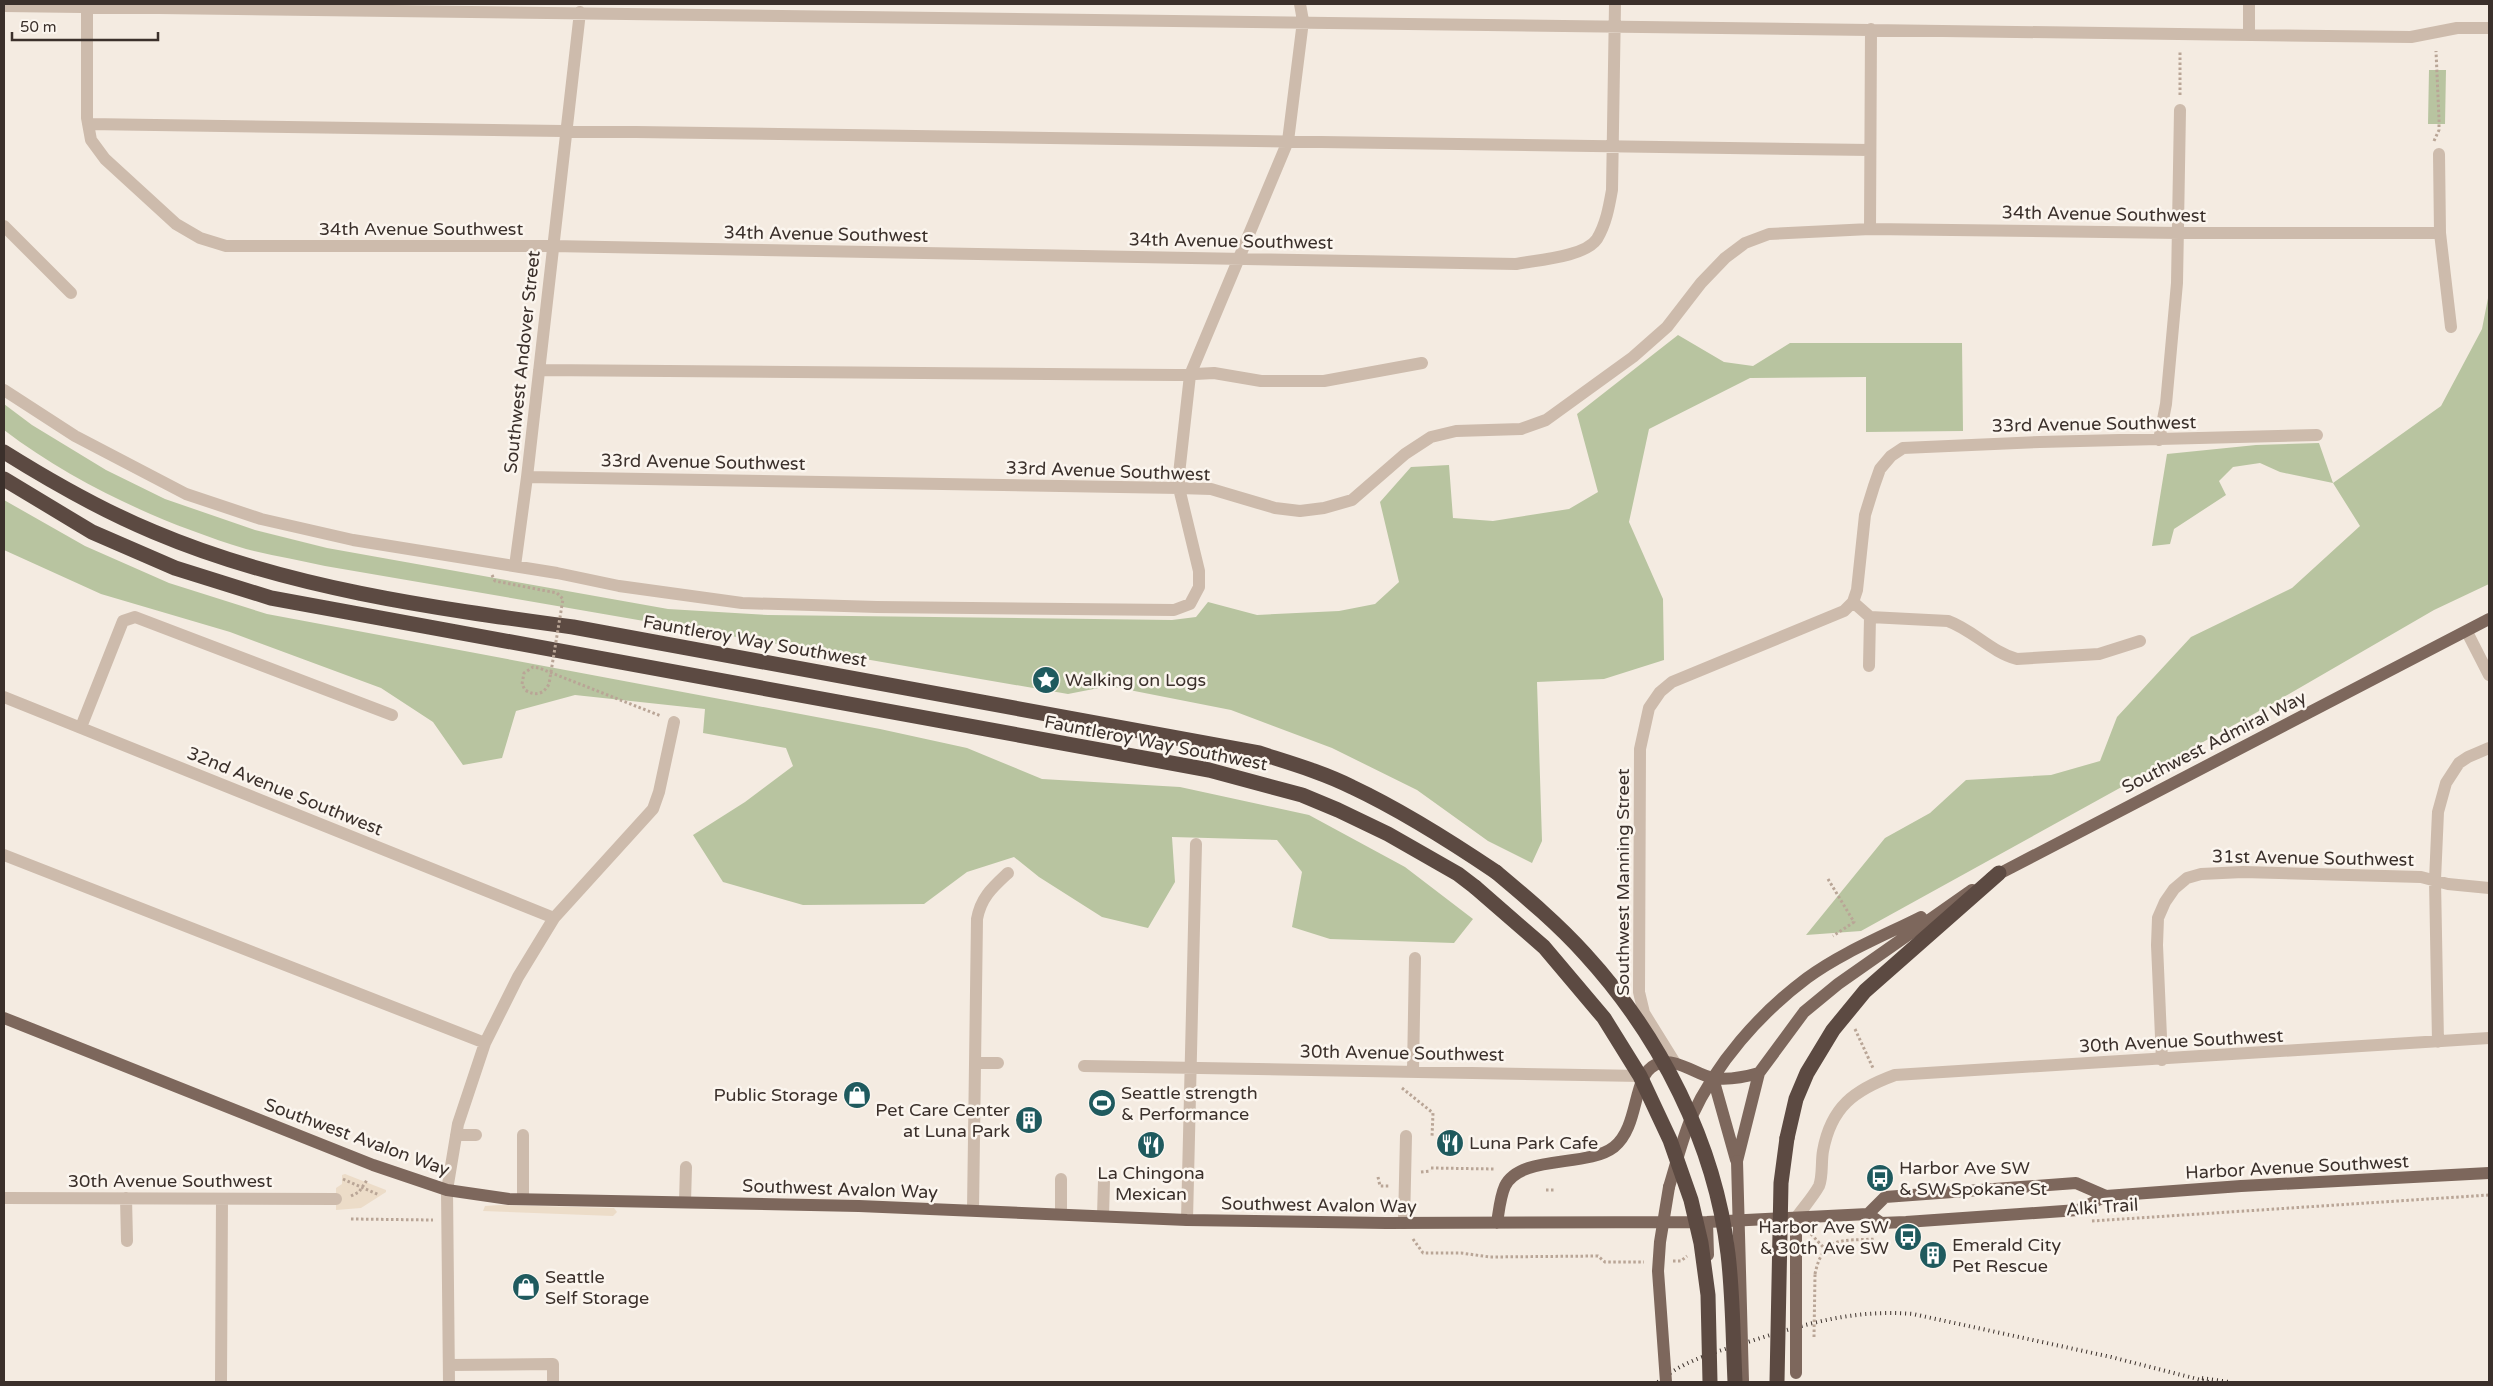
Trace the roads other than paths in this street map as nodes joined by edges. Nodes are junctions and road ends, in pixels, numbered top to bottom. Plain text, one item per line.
1 (1300, 4) edge
2 (1615, 4) edge
3 (2249, 4) edge
4 (87, 5) edge
5 (4, 6) edge
6 (698, 9) edge
7 (580, 12) junction
8 (1304, 22) junction
9 (1615, 26) junction
10 (2489, 28) edge
11 (1871, 29) junction
12 (2249, 35) junction
13 (2180, 110) dead end
14 (88, 124) junction
15 (566, 131) junction
16 (1288, 141) junction
17 (1614, 146) junction
18 (1870, 150) junction
19 (2439, 154) dead end
20 (4, 226) edge
21 (1870, 229) junction
22 (2179, 233) junction
23 (2440, 233) junction
24 (1769, 234) joint
25 (552, 246) junction
26 (1238, 259) junction
27 (71, 293) dead end
28 (2451, 327) dead end
29 (1422, 362) dead end
30 (539, 370) junction
31 (1190, 375) junction
32 (4, 390) edge
33 (2317, 435) dead end
34 (2159, 440) junction
35 (4, 452) edge
36 (528, 477) junction
37 (4, 479) edge
38 (1179, 488) junction
39 (515, 566) junction
40 (1853, 602) junction
41 (1870, 616) junction
42 (2489, 619) edge
43 (2467, 632) junction
44 (2140, 641) dead end
45 (1869, 666) dead end
46 (2489, 675) edge
47 (4, 696) edge
48 (392, 715) dead end
49 (674, 722) dead end
50 (81, 727) junction
51 (2489, 748) edge
52 (1196, 844) dead end
53 (4, 855) edge
54 (1008, 873) dead end
55 (1999, 873) junction
56 (2435, 880) junction
57 (2489, 888) edge
58 (1957, 900) junction
59 (554, 918) junction
60 (1415, 958) dead end
61 (4, 1018) edge
62 (2489, 1038) edge
63 (2438, 1042) junction
64 (485, 1043) junction
65 (2162, 1060) junction
66 (975, 1063) junction
67 (998, 1063) dead end
68 (1675, 1063) junction
69 (1084, 1066) dead end
70 (1191, 1067) junction
71 (1413, 1071) junction
72 (1759, 1073) junction
73 (1642, 1076) junction
74 (1713, 1078) junction
75 (456, 1135) junction
76 (476, 1135) dead end
77 (523, 1135) dead end
78 (1406, 1136) dead end
79 (1737, 1161) junction
80 (686, 1168) dead end
81 (2489, 1173) edge
82 (1062, 1179) dead end
83 (1104, 1181) dead end
84 (447, 1190) junction
85 (2106, 1196) junction
86 (4, 1198) edge
87 (126, 1198) junction
88 (222, 1199) junction
89 (336, 1199) dead end
90 (523, 1200) junction
91 (685, 1202) junction
92 (974, 1210) junction
93 (1062, 1214) junction
94 (1868, 1214) junction
95 (1104, 1216) junction
96 (1796, 1218) junction
97 (1187, 1220) junction
98 (1707, 1222) junction
99 (1497, 1223) junction
100 (1404, 1224) junction
101 (127, 1241) dead end
102 (449, 1365) junction
103 (1796, 1377) edge
104 (221, 1382) edge
105 (450, 1382) edge
106 (553, 1382) edge
107 (1666, 1382) edge
108 (1704, 1382) edge
109 (1710, 1382) edge
110 (1735, 1382) edge
111 (1743, 1382) edge
112 (1777, 1382) edge

1 - 8 street
2 - 9 street
3 - 12 street
4 - 5 street
4 - 7 street
4 - 14 street
6 - 7 street
6 - 8 street
7 - 15 street, Southwest Andover Street
8 - 9 street
8 - 16 street
9 - 11 street
9 - 17 street
10 - 12 street
11 - 12 street
11 - 18 street
13 - 22 street
14 - 15 street
14 - 25 street, 34th Avenue Southwest
15 - 16 street
15 - 25 street, Southwest Andover Street
16 - 17 street
16 - 26 street
17 - 18 street
17 - 26 street, 34th Avenue Southwest
18 - 21 street
19 - 23 street
20 - 27 street
21 - 22 street, 34th Avenue Southwest
21 - 24 street, 34th Avenue Southwest
22 - 23 street, 34th Avenue Southwest
22 - 34 street
23 - 28 street
24 - 38 street, 33rd Avenue Southwest
25 - 26 street, 34th Avenue Southwest
25 - 30 street, Southwest Andover Street
26 - 31 street
29 - 31 street
30 - 31 street
30 - 36 street, Southwest Andover Street
31 - 38 street
32 - 39 street, Fauntleroy Way Southwest
33 - 34 street, 33rd Avenue Southwest
34 - 40 street, 33rd Avenue Southwest
35 - 110 highway, Fauntleroy Way Southwest, bridge
36 - 38 street, 33rd Avenue Southwest
36 - 39 street, Southwest Andover Street
37 - 109 highway, Fauntleroy Way Southwest, bridge
38 - 39 street, Fauntleroy Way Southwest
40 - 41 street
40 - 68 street, Southwest Manning Street
41 - 44 street
41 - 45 street
42 - 43 main road, Southwest Admiral Way
43 - 46 street
43 - 55 main road, Southwest Admiral Way
47 - 50 street, 32nd Avenue Southwest
48 - 50 street
49 - 59 street
50 - 59 street, 32nd Avenue Southwest
51 - 56 street
52 - 70 street
53 - 64 street
54 - 66 street
55 - 58 main road, Southwest Admiral Way
55 - 112 highway, bridge
56 - 57 street, 31st Avenue Southwest
56 - 63 street
56 - 65 street, 31st Avenue Southwest
58 - 72 main road, Southwest Admiral Way
58 - 74 main road, Southwest Admiral Way
59 - 64 street
60 - 71 street
61 - 84 main road, Southwest Avalon Way
62 - 63 street, 30th Avenue Southwest
63 - 65 street, 30th Avenue Southwest
64 - 75 street
65 - 96 street, 30th Avenue Southwest
66 - 67 street
66 - 92 street
68 - 73 main road
68 - 74 main road
69 - 70 street, 30th Avenue Southwest
70 - 71 street, 30th Avenue Southwest
70 - 97 street
71 - 73 street, 30th Avenue Southwest
72 - 74 main road
72 - 79 main road, Southwest Admiral Way
73 - 99 main road
74 - 79 main road
74 - 107 main road, Southwest Admiral Way, bridge
75 - 76 street
75 - 84 street
77 - 90 street
78 - 100 street
79 - 111 main road, bridge
80 - 91 street
81 - 85 main road, Harbor Avenue Southwest
82 - 93 street
83 - 95 street
84 - 90 main road, Southwest Avalon Way
84 - 102 street
85 - 94 main road, Harbor Avenue Southwest
85 - 94 main road, Harbor Avenue Southwest
86 - 87 street, 30th Avenue Southwest
87 - 88 street, 30th Avenue Southwest
87 - 101 street
88 - 89 street, 30th Avenue Southwest
88 - 104 street
90 - 91 main road, Southwest Avalon Way
91 - 92 main road, Southwest Avalon Way
92 - 93 main road, Southwest Avalon Way
93 - 95 main road, Southwest Avalon Way
94 - 96 main road, Harbor Avenue Southwest
95 - 97 main road, Southwest Avalon Way
96 - 98 main road, Harbor Avenue Southwest
96 - 103 main road, bridge
97 - 100 main road, Southwest Avalon Way
98 - 99 main road, Southwest Avalon Way
98 - 108 main road, bridge
99 - 100 main road, Southwest Avalon Way
102 - 105 street
102 - 106 street

